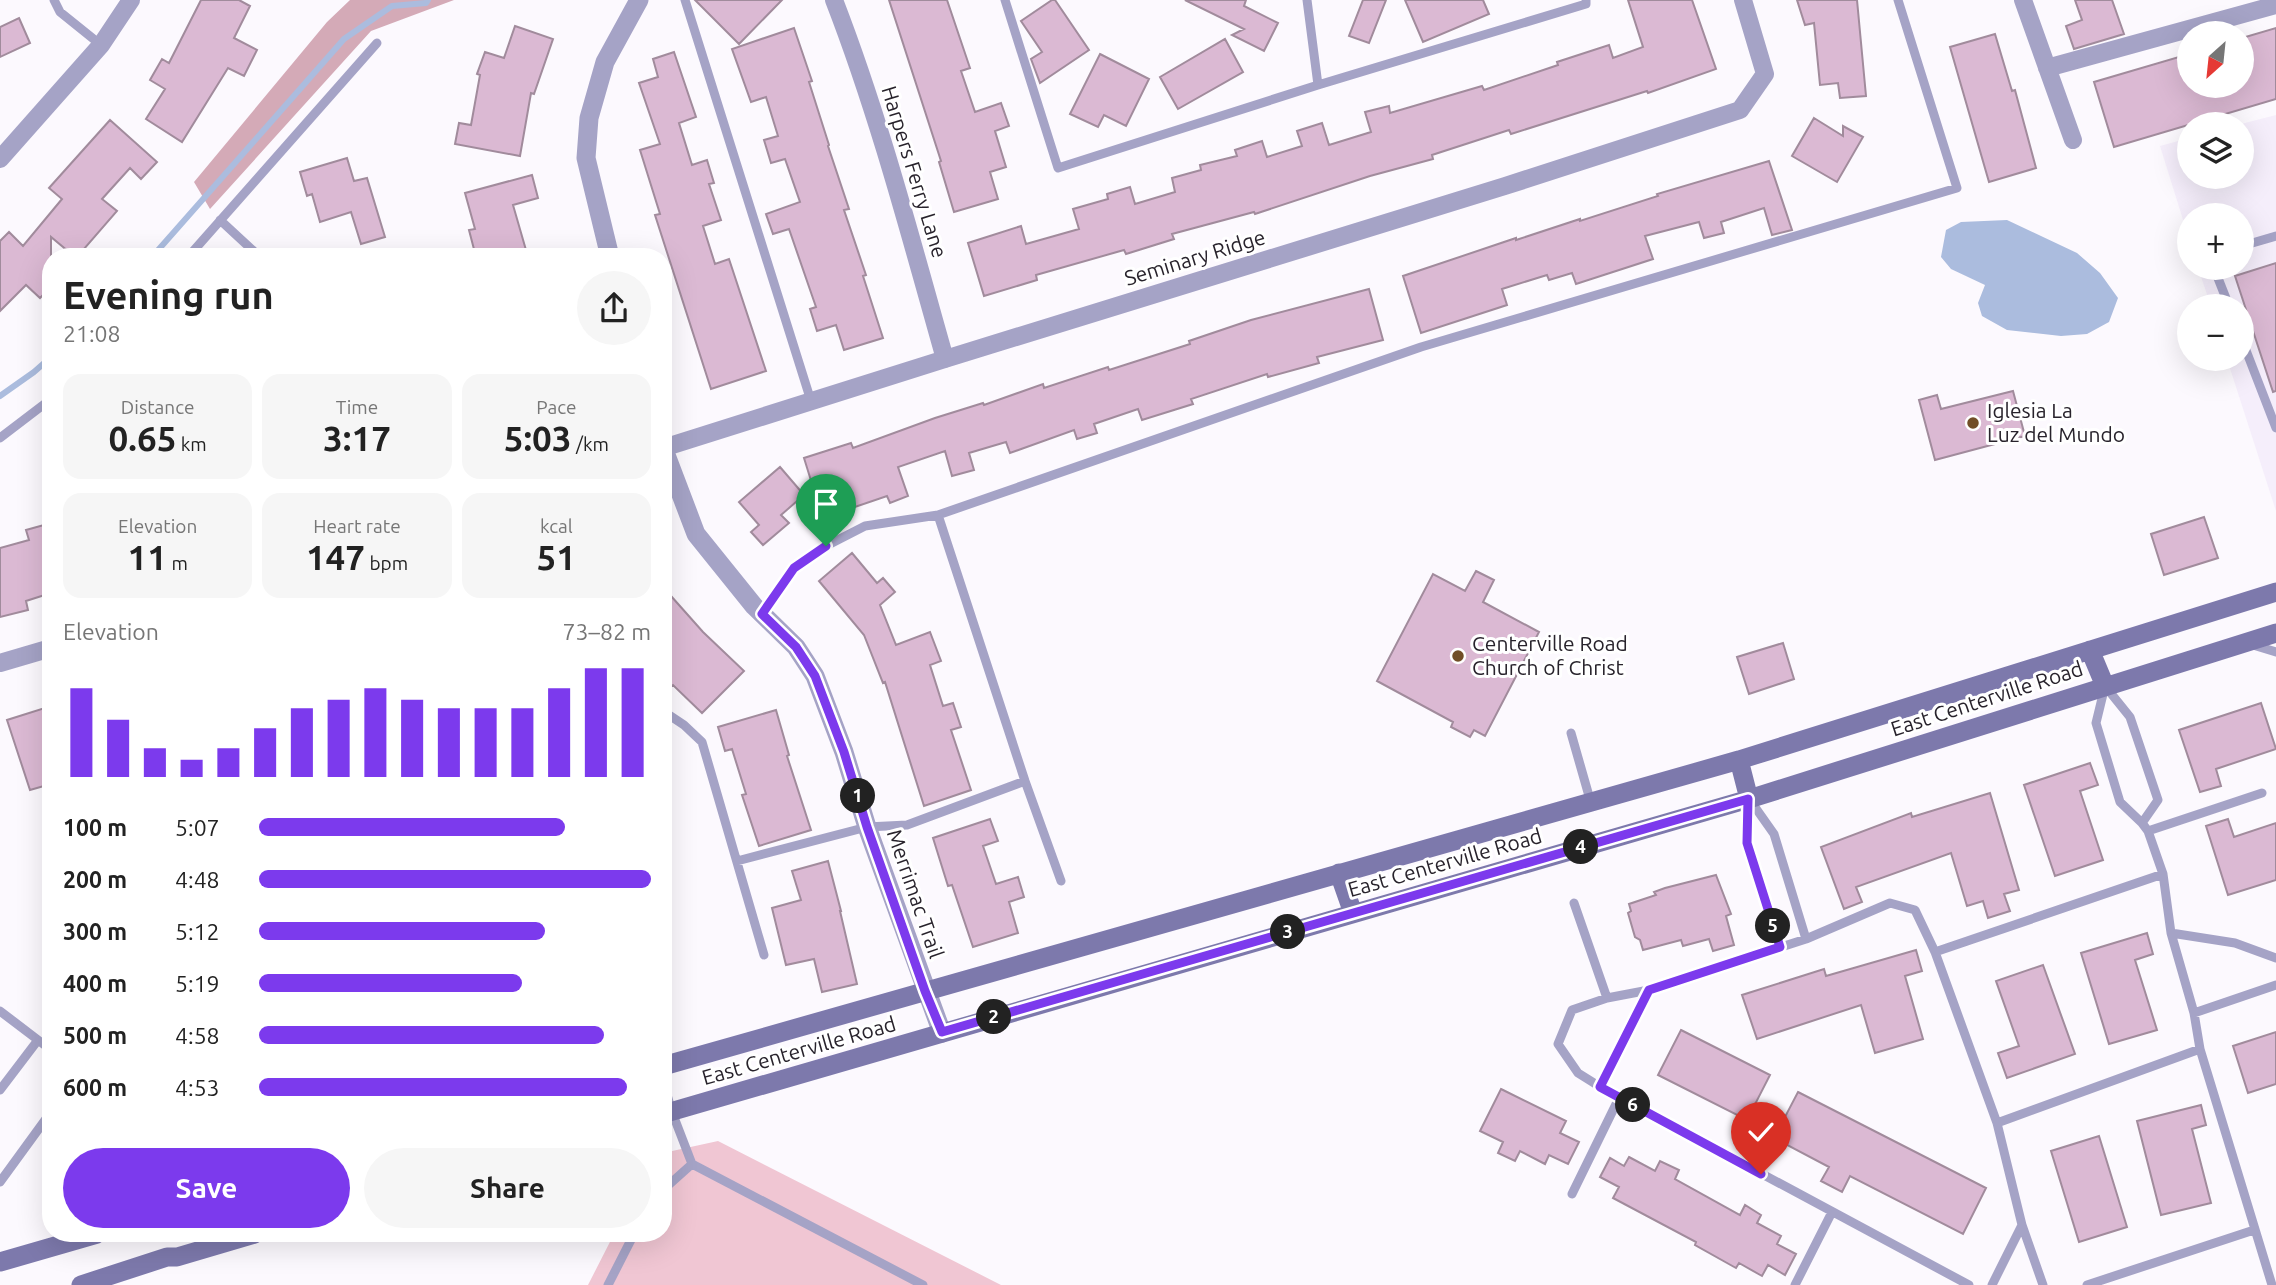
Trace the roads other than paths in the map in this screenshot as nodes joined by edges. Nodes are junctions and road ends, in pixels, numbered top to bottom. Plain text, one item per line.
1 (54, 0) edge
2 (131, 0) edge
3 (639, 0) edge
4 (685, 0) edge
5 (834, 0) edge
6 (1005, 0) edge
7 (1307, 0) edge
8 (1586, 0) edge
9 (1743, 0) edge
10 (1898, 0) edge
11 (2023, 0) edge
12 (2276, 5) edge
13 (2237, 8) edge
14 (377, 43) dead end
15 (102, 45) junction
16 (2047, 68) junction
17 (1318, 85) junction
18 (2073, 140) dead end
19 (0, 159) edge
20 (220, 220) junction
21 (2276, 236) edge
22 (2254, 242) edge
23 (196, 248) edge
24 (250, 248) edge
25 (608, 248) edge
26 (944, 359) junction
27 (2254, 371) edge
28 (811, 401) junction
29 (42, 406) edge
30 (2276, 428) edge
31 (0, 438) edge
32 (672, 445) edge
33 (672, 471) edge
34 (938, 515) junction
35 (2276, 592) edge
36 (762, 614) junction
37 (2276, 633) edge
38 (2244, 643) junction
39 (2090, 650) junction
40 (42, 651) edge
41 (2276, 652) edge
42 (0, 663) edge
43 (2105, 685) junction
44 (672, 717) edge
45 (1571, 733) dead end
46 (1739, 760) junction
47 (1025, 781) junction
48 (2262, 793) dead end
49 (1748, 799) junction
50 (1591, 803) junction
51 (867, 827) junction
52 (2145, 827) junction
53 (737, 861) junction
54 (1339, 873) junction
55 (2163, 874) junction
56 (1061, 881) dead end
57 (1574, 903) dead end
58 (1353, 913) junction
59 (2171, 933) junction
60 (1806, 939) junction
61 (1780, 947) junction
62 (1935, 951) junction
63 (764, 955) dead end
64 (2276, 958) edge
65 (2276, 985) edge
66 (1649, 990) junction
67 (925, 991) junction
68 (1607, 998) junction
69 (0, 1011) edge
70 (2194, 1013) junction
71 (942, 1032) junction
72 (38, 1040) junction
73 (42, 1043) edge
74 (2200, 1049) junction
75 (672, 1063) edge
76 (1600, 1087) junction
77 (0, 1090) edge
78 (1619, 1098) junction
79 (672, 1112) edge
80 (672, 1122) edge
81 (1997, 1123) junction
82 (42, 1124) edge
83 (692, 1164) junction
84 (672, 1181) edge
85 (0, 1182) edge
86 (1572, 1194) dead end
87 (1832, 1212) junction
88 (2022, 1225) junction
89 (2255, 1230) junction
90 (69, 1242) edge
91 (228, 1242) edge
92 (630, 1242) edge
93 (0, 1262) edge
94 (81, 1285) edge
95 (608, 1285) edge
96 (923, 1285) edge
97 (1795, 1285) edge
98 (1969, 1285) edge
99 (1992, 1285) edge
100 (2043, 1285) edge
101 (2087, 1285) edge
102 (2272, 1285) edge

1 - 15 lane
2 - 15 street
3 - 25 street
4 - 28 lane
5 - 26 street, Harpers Ferry Lane
6 - 17 lane
7 - 17 lane
8 - 17 lane
9 - 26 street, Seminary Ridge
10 - 34 lane
11 - 16 street
12 - 13 street
13 - 16 street
14 - 20 lane
15 - 19 street
16 - 18 street
20 - 23 lane
20 - 24 lane
21 - 22 lane
26 - 28 street, Seminary Ridge
27 - 30 lane
28 - 32 street, Seminary Ridge
29 - 31 lane
33 - 36 street, Merrimac Trail
34 - 36 lane
34 - 47 lane
35 - 39 main road, East Centerville Road
36 - 51 street, Merrimac Trail
37 - 38 main road, East Centerville Road
38 - 41 lane
38 - 43 main road, East Centerville Road
39 - 43 main road
39 - 46 main road, East Centerville Road
40 - 42 street
43 - 49 main road, East Centerville Road
43 - 52 lane
43 - 52 lane
44 - 53 lane
45 - 50 lane
46 - 49 main road
46 - 50 main road, East Centerville Road
47 - 51 lane
47 - 56 lane
48 - 52 lane
49 - 58 main road, East Centerville Road
49 - 60 lane
49 - 61 lane
50 - 54 main road, East Centerville Road
51 - 53 lane
51 - 67 street, Merrimac Trail
52 - 55 lane
53 - 63 lane
54 - 58 main road
54 - 67 main road, East Centerville Road
55 - 59 lane
55 - 62 lane
57 - 68 lane
58 - 71 main road, East Centerville Road
59 - 64 lane
59 - 70 lane
60 - 61 lane
60 - 62 lane
61 - 66 lane
62 - 81 lane
65 - 70 lane
66 - 68 lane
66 - 76 lane
67 - 71 street, Merrimac Trail
67 - 75 main road, East Centerville Road
68 - 76 lane
69 - 72 lane
70 - 74 lane
71 - 79 main road, East Centerville Road
72 - 73 lane
72 - 77 lane
74 - 81 lane
74 - 89 lane
76 - 78 lane
78 - 86 lane
78 - 87 lane
80 - 83 lane
81 - 88 lane
82 - 85 lane
83 - 84 lane
83 - 96 lane
87 - 97 lane
87 - 98 lane
88 - 99 lane
88 - 100 lane
89 - 101 lane
89 - 102 lane
90 - 93 main road
91 - 94 main road
92 - 95 lane

